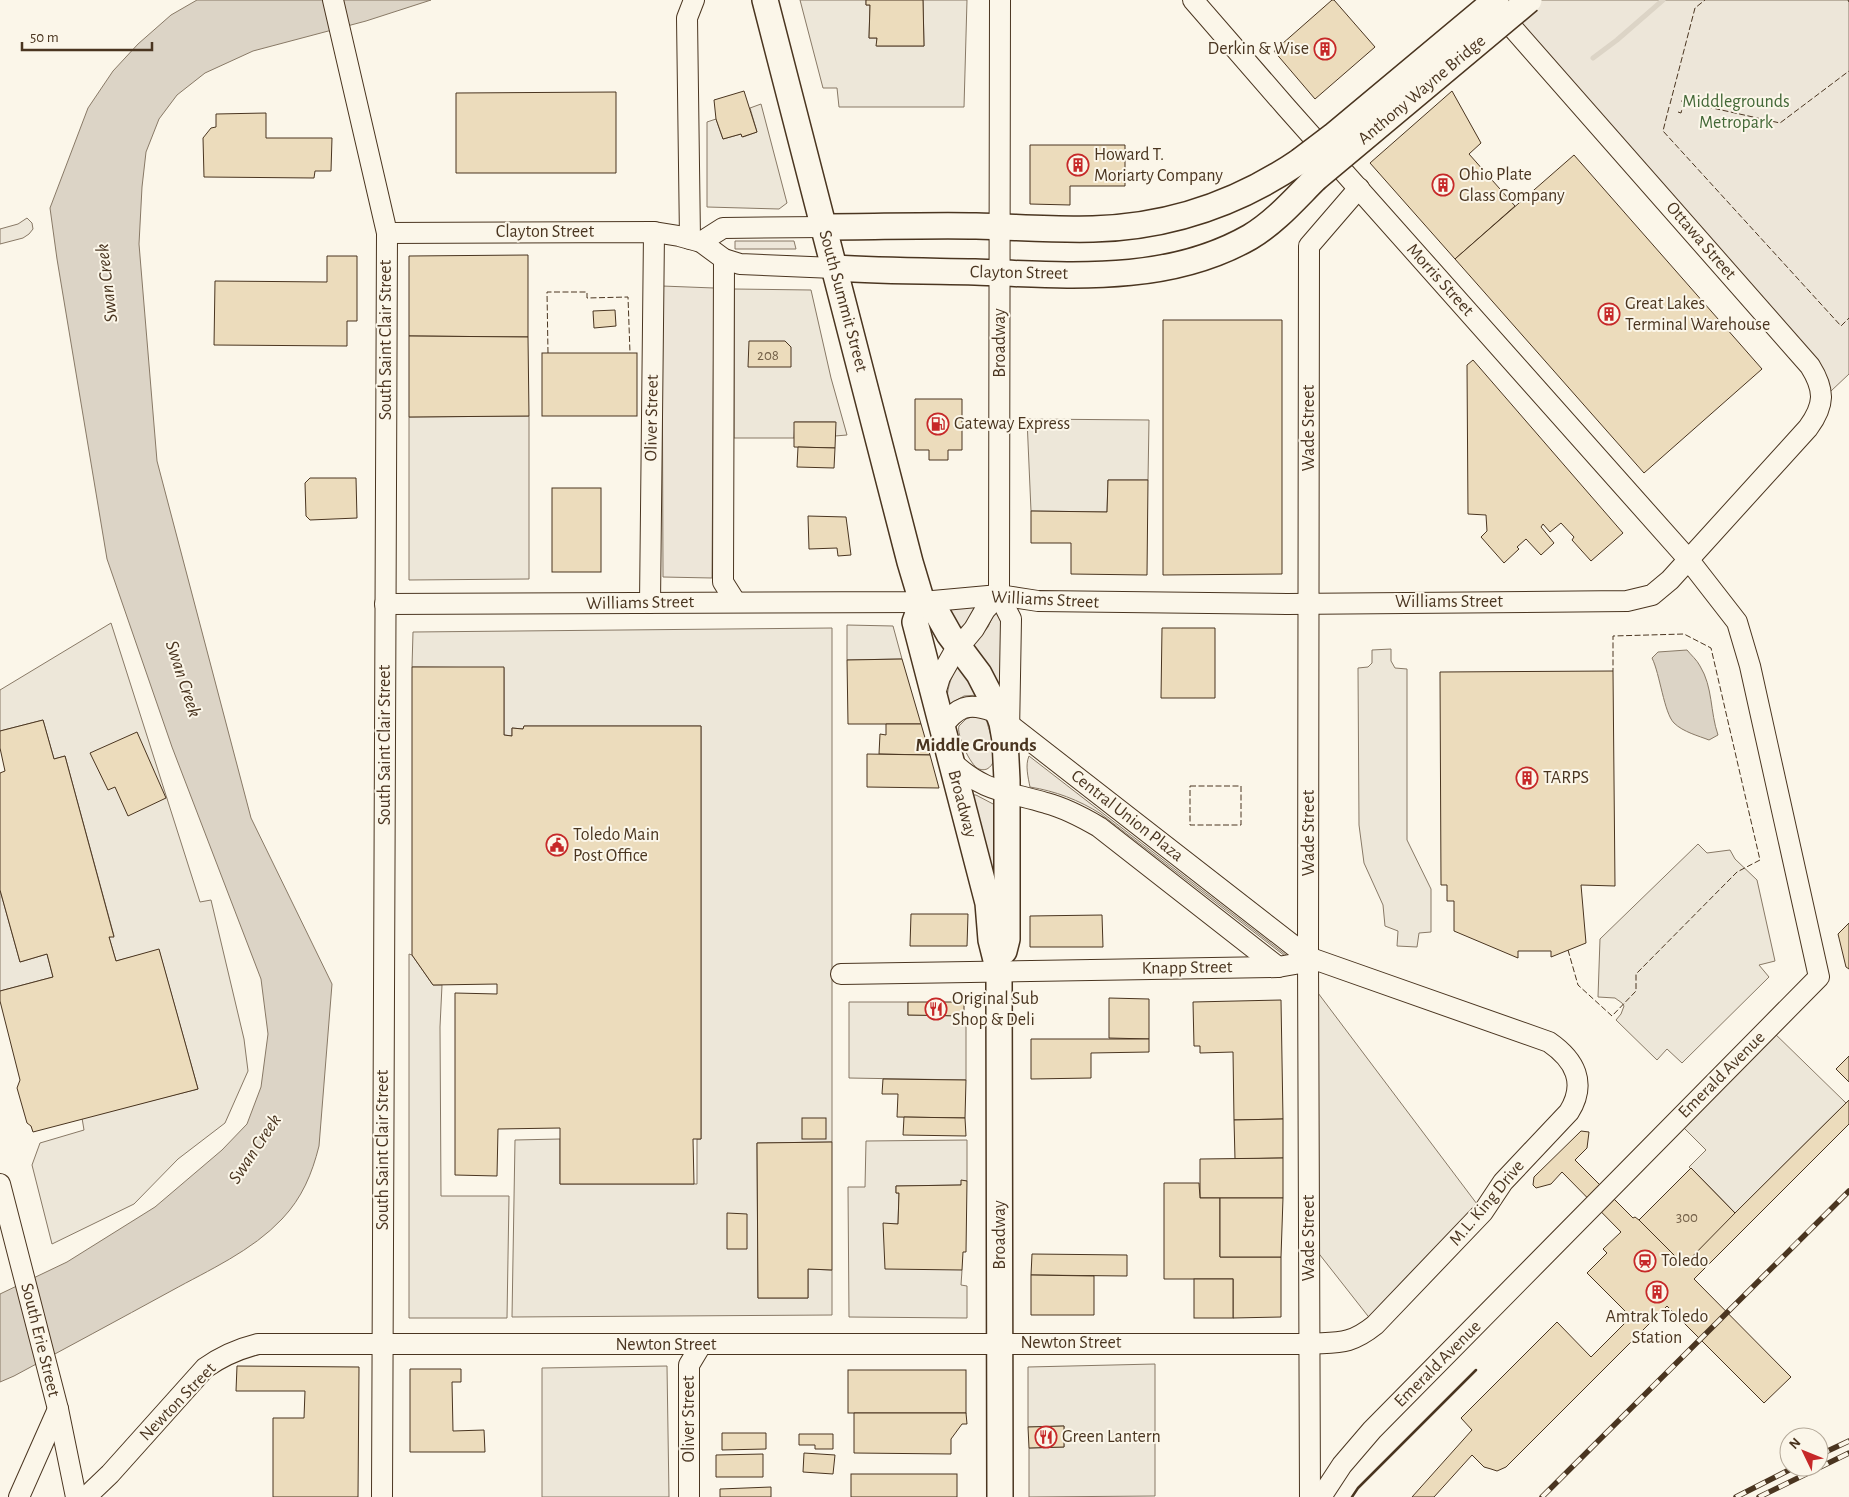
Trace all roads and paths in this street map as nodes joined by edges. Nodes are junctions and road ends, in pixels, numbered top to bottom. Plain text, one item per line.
1 (333, 0) edge
2 (694, 0) edge
3 (765, 0) edge
4 (1000, 0) edge
5 (1193, 0) edge
6 (1487, 0) edge
7 (1496, 0) edge
8 (1529, 0) edge
9 (1307, 170) junction
10 (1359, 188) junction
11 (1000, 227) junction
12 (824, 228) junction
13 (654, 232) junction
14 (387, 233) junction
15 (695, 241) junction
16 (724, 260) junction
17 (834, 268) junction
18 (1000, 274) junction
19 (1688, 559) junction
20 (999, 595) junction
21 (735, 601) junction
22 (922, 602) junction
23 (650, 603) junction
24 (386, 604) junction
25 (1310, 604) junction
26 (959, 646) junction
27 (934, 697) junction
28 (1005, 721) junction
29 (942, 727) junction
30 (951, 761) junction
31 (1007, 787) junction
32 (1308, 957) junction
33 (1278, 967) junction
34 (999, 972) junction
35 (841, 974) dead end
36 (0, 1184) edge
37 (1000, 1343) junction
38 (382, 1344) junction
39 (1309, 1344) junction
40 (701, 1345) junction
41 (58, 1409) junction
42 (19, 1497) edge
43 (76, 1497) edge
44 (86, 1497) edge
45 (382, 1497) edge
46 (689, 1497) edge
47 (1000, 1497) edge
48 (1310, 1497) edge
49 (1321, 1497) edge

1 - 14 street, South Saint Clair Street
2 - 15 street
3 - 12 main road, South Summit Street
4 - 11 street, Broadway
5 - 10 street, Morris Street
6 - 19 street, Ottawa Street
7 - 9 main road, Anthony Wayne Bridge, bridge
8 - 9 main road, Anthony Wayne Bridge, bridge
9 - 11 main road
9 - 18 main road, Clayton Street
10 - 19 street, Morris Street
10 - 25 street, Wade Street
11 - 12 main road
11 - 18 street, Broadway
12 - 15 street
12 - 17 main road, South Summit Street
13 - 14 street, Clayton Street
13 - 15 street, Clayton Street
13 - 23 street, Oliver Street
14 - 24 street, South Saint Clair Street
15 - 16 street, Clayton Street
16 - 17 street, Clayton Street
16 - 21 street
17 - 18 main road, Clayton Street
17 - 22 main road, South Summit Street
18 - 20 street, Broadway
19 - 25 street, Williams Street
19 - 49 street, Emerald Avenue
20 - 22 street, Williams Street
20 - 25 street, Williams Street
20 - 26 street
20 - 28 street, Broadway
21 - 22 street, Williams Street
21 - 23 street, Williams Street
22 - 26 main road
22 - 27 main road
23 - 24 street, Williams Street
24 - 38 street, South Saint Clair Street
25 - 32 street, Wade Street
26 - 27 street
26 - 28 main road
27 - 29 main road, Broadway
28 - 29 street, Central Union Plaza
28 - 31 main road
28 - 32 street, Central Union Plaza
29 - 30 main road, Broadway
30 - 31 street, Central Union Plaza
30 - 34 main road, Broadway
31 - 33 street, Central Union Plaza
31 - 34 main road, Broadway
32 - 33 street, Knapp Street
32 - 39 street, Wade Street
32 - 39 street, M.L. King Drive
33 - 34 street, Knapp Street
34 - 35 street, Knapp Street
34 - 37 main road, Broadway
36 - 41 street, South Erie Street
37 - 39 street, Newton Street
37 - 40 street, Newton Street
37 - 47 main road, Broadway
38 - 40 street, Newton Street
38 - 44 street, Newton Street
38 - 45 street, South Saint Clair Street
39 - 48 street, Wade Street
40 - 46 street, Oliver Street
41 - 42 street
41 - 43 street, South Erie Street

